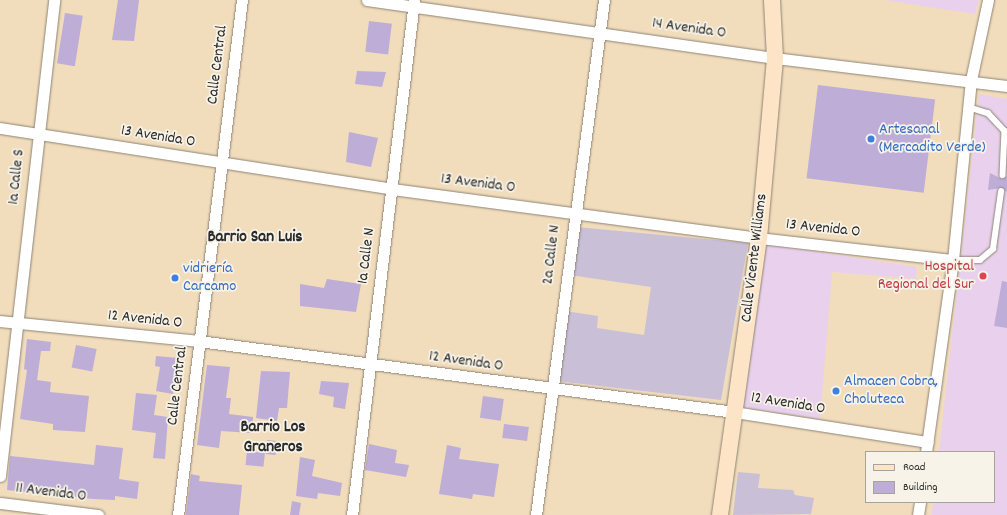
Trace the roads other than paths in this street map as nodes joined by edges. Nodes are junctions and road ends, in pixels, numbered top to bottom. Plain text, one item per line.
1 (54, 0) edge
2 (242, 0) edge
3 (367, 0) edge
4 (604, 0) edge
5 (772, 0) edge
6 (988, 0) edge
7 (414, 4) edge
8 (601, 33) junction
9 (775, 58) junction
10 (971, 80) junction
11 (1007, 86) edge
12 (968, 107) junction
13 (0, 128) edge
14 (38, 134) junction
15 (222, 163) junction
16 (1003, 175) dead end
17 (392, 189) junction
18 (1001, 192) dead end
19 (574, 212) junction
20 (759, 238) junction
21 (953, 260) junction
22 (0, 321) edge
23 (18, 323) junction
24 (199, 341) junction
25 (370, 365) junction
26 (551, 390) junction
27 (734, 412) junction
28 (927, 447) edge
29 (0, 476) edge
30 (0, 503) edge
31 (920, 503) edge
32 (98, 515) edge
33 (178, 515) edge
34 (352, 515) edge
35 (536, 515) edge
36 (720, 515) edge
37 (918, 515) edge

1 - 14 street, 1a Calle S
2 - 15 street, Calle Central
3 - 7 street, 14 Avenida O
4 - 8 street, 2a Calle N
5 - 9 main road, Calle Vicente Williams
6 - 10 street
7 - 8 street, 14 Avenida O
7 - 17 street, 1a Calle N
8 - 9 street, 14 Avenida O
8 - 19 street, 2a Calle N
9 - 10 street, 14 Avenida O
9 - 20 main road, Calle Vicente Williams
10 - 11 street, 14 Avenida O
10 - 12 street
12 - 16 lane
12 - 21 street
13 - 14 street, 13 Avenida O
14 - 15 street, 13 Avenida O
14 - 23 street, 1a Calle S
15 - 17 street, 13 Avenida O
15 - 24 street, Calle Central
17 - 19 street, 13 Avenida O
17 - 25 street, 1a Calle N
18 - 21 lane
19 - 20 street, 13 Avenida O
19 - 26 street, 2a Calle N
20 - 21 street, 13 Avenida O
20 - 27 main road, Calle Vicente Williams
21 - 28 street
22 - 23 street, 12 Avenida O
23 - 24 street, 12 Avenida O
23 - 29 street, 1a Calle S
24 - 25 street, 12 Avenida O
24 - 33 street, Calle Central
25 - 26 street, 12 Avenida O
25 - 34 street, 1a Calle N
26 - 27 street, 12 Avenida O
26 - 35 street, 2a Calle N
27 - 28 street, 12 Avenida O
27 - 36 main road, Calle Vicente Williams
30 - 32 street, 11 Avenida O
31 - 37 street

